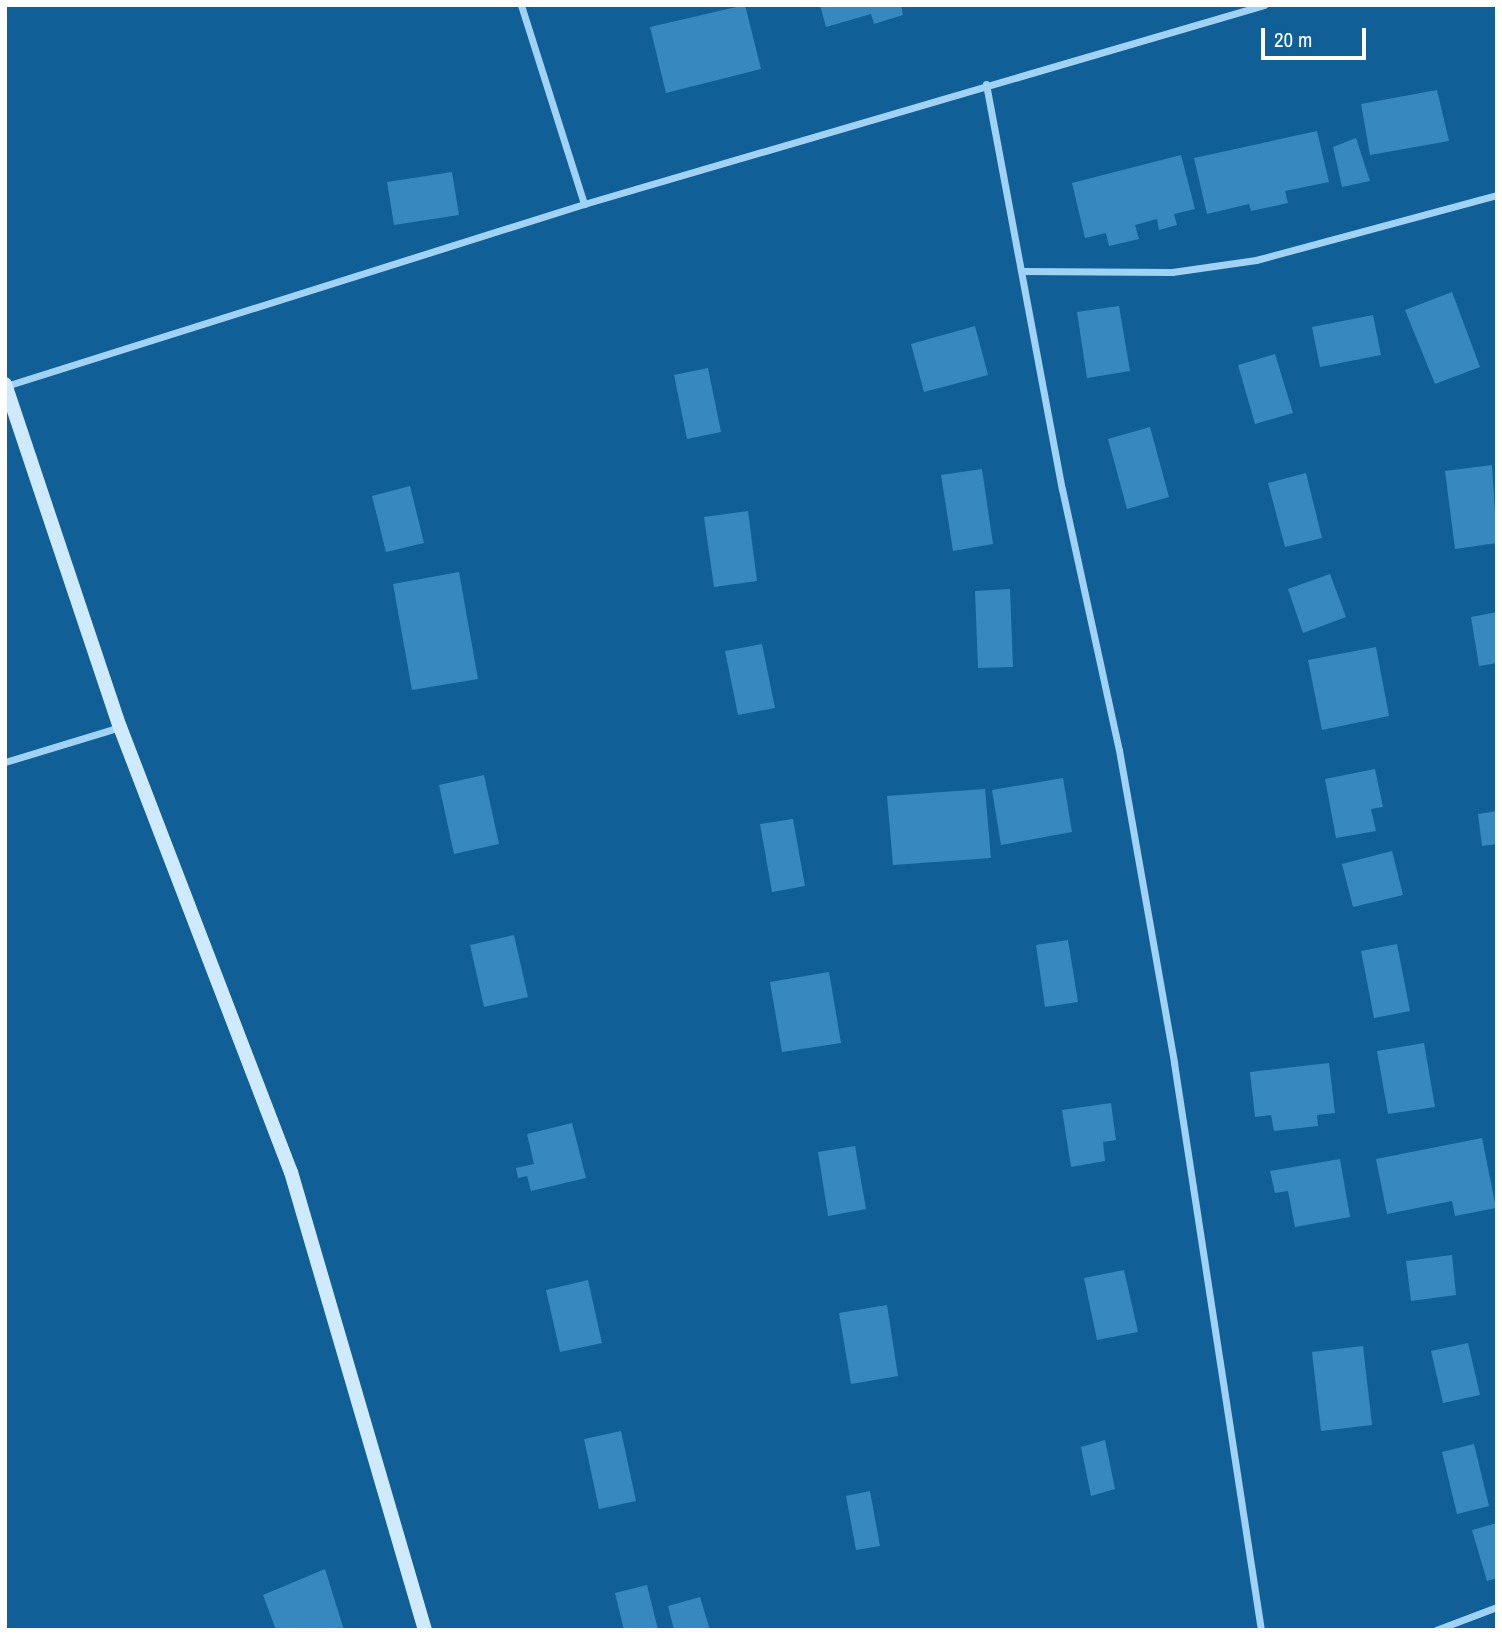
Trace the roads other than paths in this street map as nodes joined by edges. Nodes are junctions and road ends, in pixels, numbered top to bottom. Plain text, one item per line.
1 (521, 5) edge
2 (1264, 5) edge
3 (986, 84) junction
4 (1497, 195) edge
5 (584, 204) junction
6 (1022, 271) junction
7 (6, 385) edge
8 (120, 727) junction
9 (5, 762) edge
10 (1497, 1607) edge
11 (425, 1630) edge
12 (1261, 1630) edge
13 (1437, 1630) edge

1 - 5 street
2 - 3 street
3 - 5 street
3 - 6 street
4 - 6 street
5 - 7 street
6 - 12 street
7 - 8 main road
8 - 9 street
8 - 11 main road
10 - 13 street

